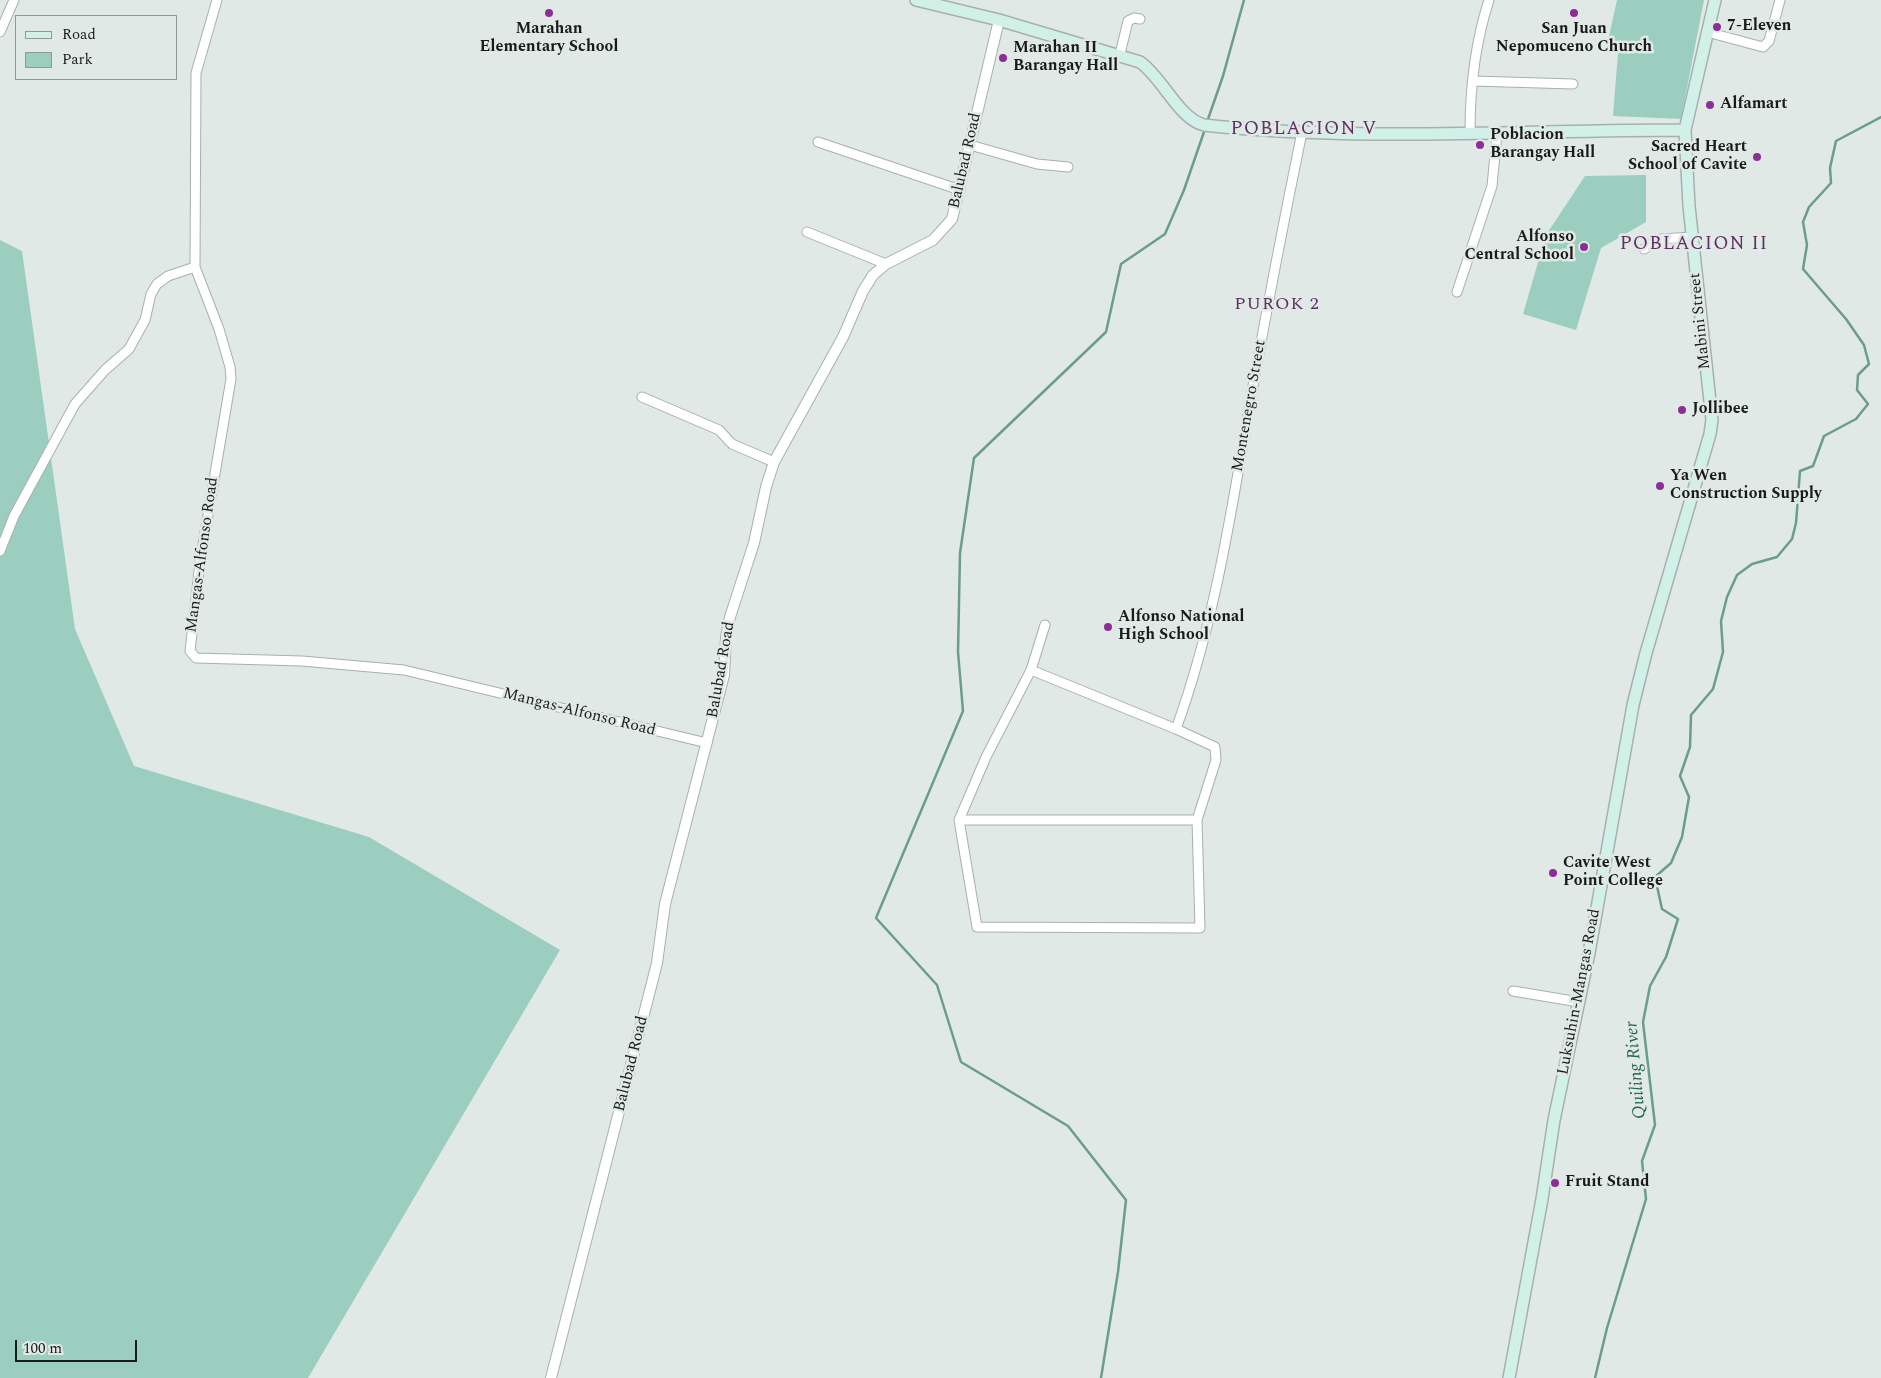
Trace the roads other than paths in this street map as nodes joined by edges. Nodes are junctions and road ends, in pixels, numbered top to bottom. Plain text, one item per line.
1 (14, 0) edge
2 (217, 0) edge
3 (916, 0) edge
4 (1489, 0) edge
5 (1715, 0) edge
6 (1780, 0) edge
7 (1140, 19) dead end
8 (999, 20) junction
9 (0, 32) edge
10 (1707, 32) junction
11 (1120, 54) junction
12 (1473, 81) junction
13 (1573, 84) dead end
14 (1685, 130) junction
15 (1302, 132) junction
16 (1470, 133) junction
17 (1497, 133) junction
18 (818, 142) dead end
19 (970, 145) junction
20 (1068, 166) dead end
21 (960, 190) junction
22 (807, 232) dead end
23 (1692, 237) junction
24 (1644, 249) dead end
25 (886, 264) junction
26 (195, 267) junction
27 (1457, 292) dead end
28 (642, 397) dead end
29 (774, 462) junction
30 (1703, 464) joint
31 (0, 551) edge
32 (1045, 625) dead end
33 (1031, 670) junction
34 (1176, 729) junction
35 (707, 743) junction
36 (959, 820) junction
37 (1197, 820) junction
38 (1513, 991) dead end
39 (1579, 1002) junction
40 (551, 1378) edge
41 (1509, 1378) edge

1 - 9 street
2 - 26 street, Mangas-Alfonso Road
3 - 8 main road
4 - 12 street
5 - 10 main road, Mabini Street
6 - 10 street
7 - 11 street
8 - 11 main road
8 - 19 street, Balubad Road
10 - 14 main road, Mabini Street
11 - 15 main road
12 - 13 street
12 - 16 street
14 - 17 main road
14 - 23 main road, Mabini Street
15 - 16 main road
15 - 34 street, Montenegro Street
16 - 17 main road
17 - 27 street
18 - 21 street
19 - 20 street
19 - 21 street, Balubad Road
21 - 25 street, Balubad Road
22 - 25 street
23 - 24 street
23 - 30 main road, Mabini Street
25 - 29 street, Balubad Road
26 - 31 street
26 - 35 street, Mangas-Alfonso Road
28 - 29 street
29 - 35 street, Balubad Road
30 - 39 main road, Luksuhin-Mangas Road
32 - 33 street
33 - 34 street
33 - 36 street
34 - 37 street
35 - 40 street, Balubad Road
36 - 37 street
36 - 37 street
38 - 39 street
39 - 41 main road, Luksuhin-Mangas Road

